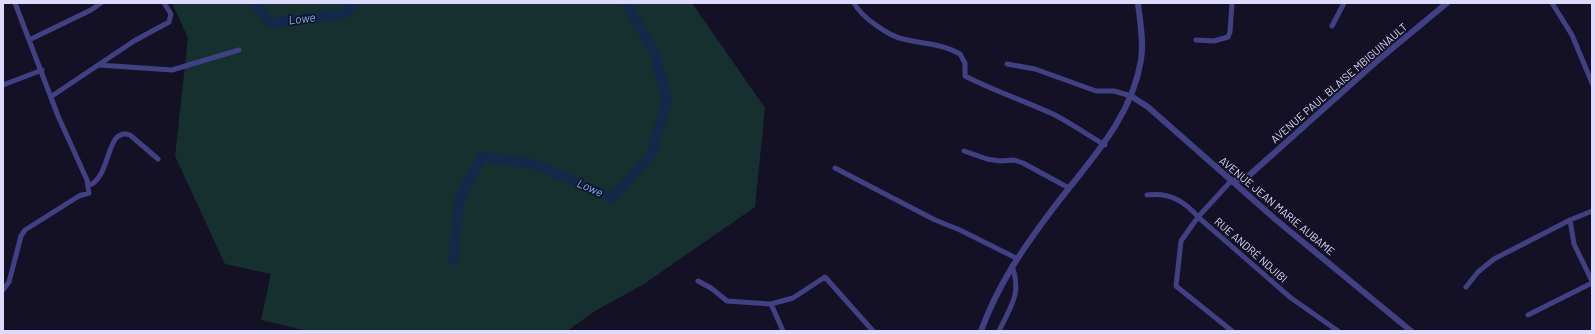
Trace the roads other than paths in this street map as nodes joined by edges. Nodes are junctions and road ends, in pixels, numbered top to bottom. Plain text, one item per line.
1 (15, 3) edge
2 (101, 3) edge
3 (164, 3) edge
4 (854, 3) edge
5 (1138, 3) edge
6 (1232, 3) edge
7 (1344, 3) edge
8 (1446, 3) edge
9 (1552, 3) edge
10 (1332, 26) dead end
11 (29, 40) junction
12 (1196, 40) dead end
13 (239, 50) dead end
14 (1007, 64) dead end
15 (98, 65) junction
16 (42, 70) junction
17 (1590, 72) edge
18 (1592, 83) edge
19 (3, 85) edge
20 (52, 96) junction
21 (1131, 96) junction
22 (1105, 144) junction
23 (964, 151) dead end
24 (158, 159) dead end
25 (835, 168) dead end
26 (1245, 179) junction
27 (1232, 181) junction
28 (88, 186) junction
29 (1069, 188) junction
30 (1245, 193) junction
31 (1147, 195) dead end
32 (1592, 211) edge
33 (1198, 217) junction
34 (1570, 220) junction
35 (1016, 258) junction
36 (1012, 266) junction
37 (698, 281) dead end
38 (1592, 282) edge
39 (1466, 287) dead end
40 (3, 290) edge
41 (771, 304) junction
42 (1528, 315) dead end
43 (783, 331) edge
44 (874, 331) edge
45 (981, 331) edge
46 (999, 331) edge
47 (1232, 331) edge
48 (1338, 331) edge
49 (1411, 331) edge

1 - 11 street
2 - 11 street
3 - 15 street
4 - 22 street
5 - 21 street
6 - 12 street
7 - 10 street
8 - 26 street, AVENUE PAUL BLAISE MBIGUINAULT
9 - 17 street
11 - 16 street
13 - 15 street
14 - 21 street
15 - 20 street
16 - 19 street
16 - 20 street
17 - 18 street
20 - 28 street
21 - 22 street
21 - 27 street, AVENUE JEAN MARIE AUBAME
22 - 29 street
23 - 29 street
24 - 28 street
25 - 35 street
26 - 27 street
26 - 30 street
27 - 30 street, AVENUE JEAN MARIE AUBAME
27 - 33 street
28 - 40 street
29 - 35 street
30 - 49 street, AVENUE JEAN MARIE AUBAME
31 - 33 street, RUE ANDRÉ NDJIBI
32 - 34 street
33 - 47 street
33 - 48 street, RUE ANDRÉ NDJIBI
34 - 38 street
34 - 39 street
35 - 36 street
36 - 45 street
36 - 46 street
37 - 41 street
38 - 42 street
41 - 43 street
41 - 44 street

